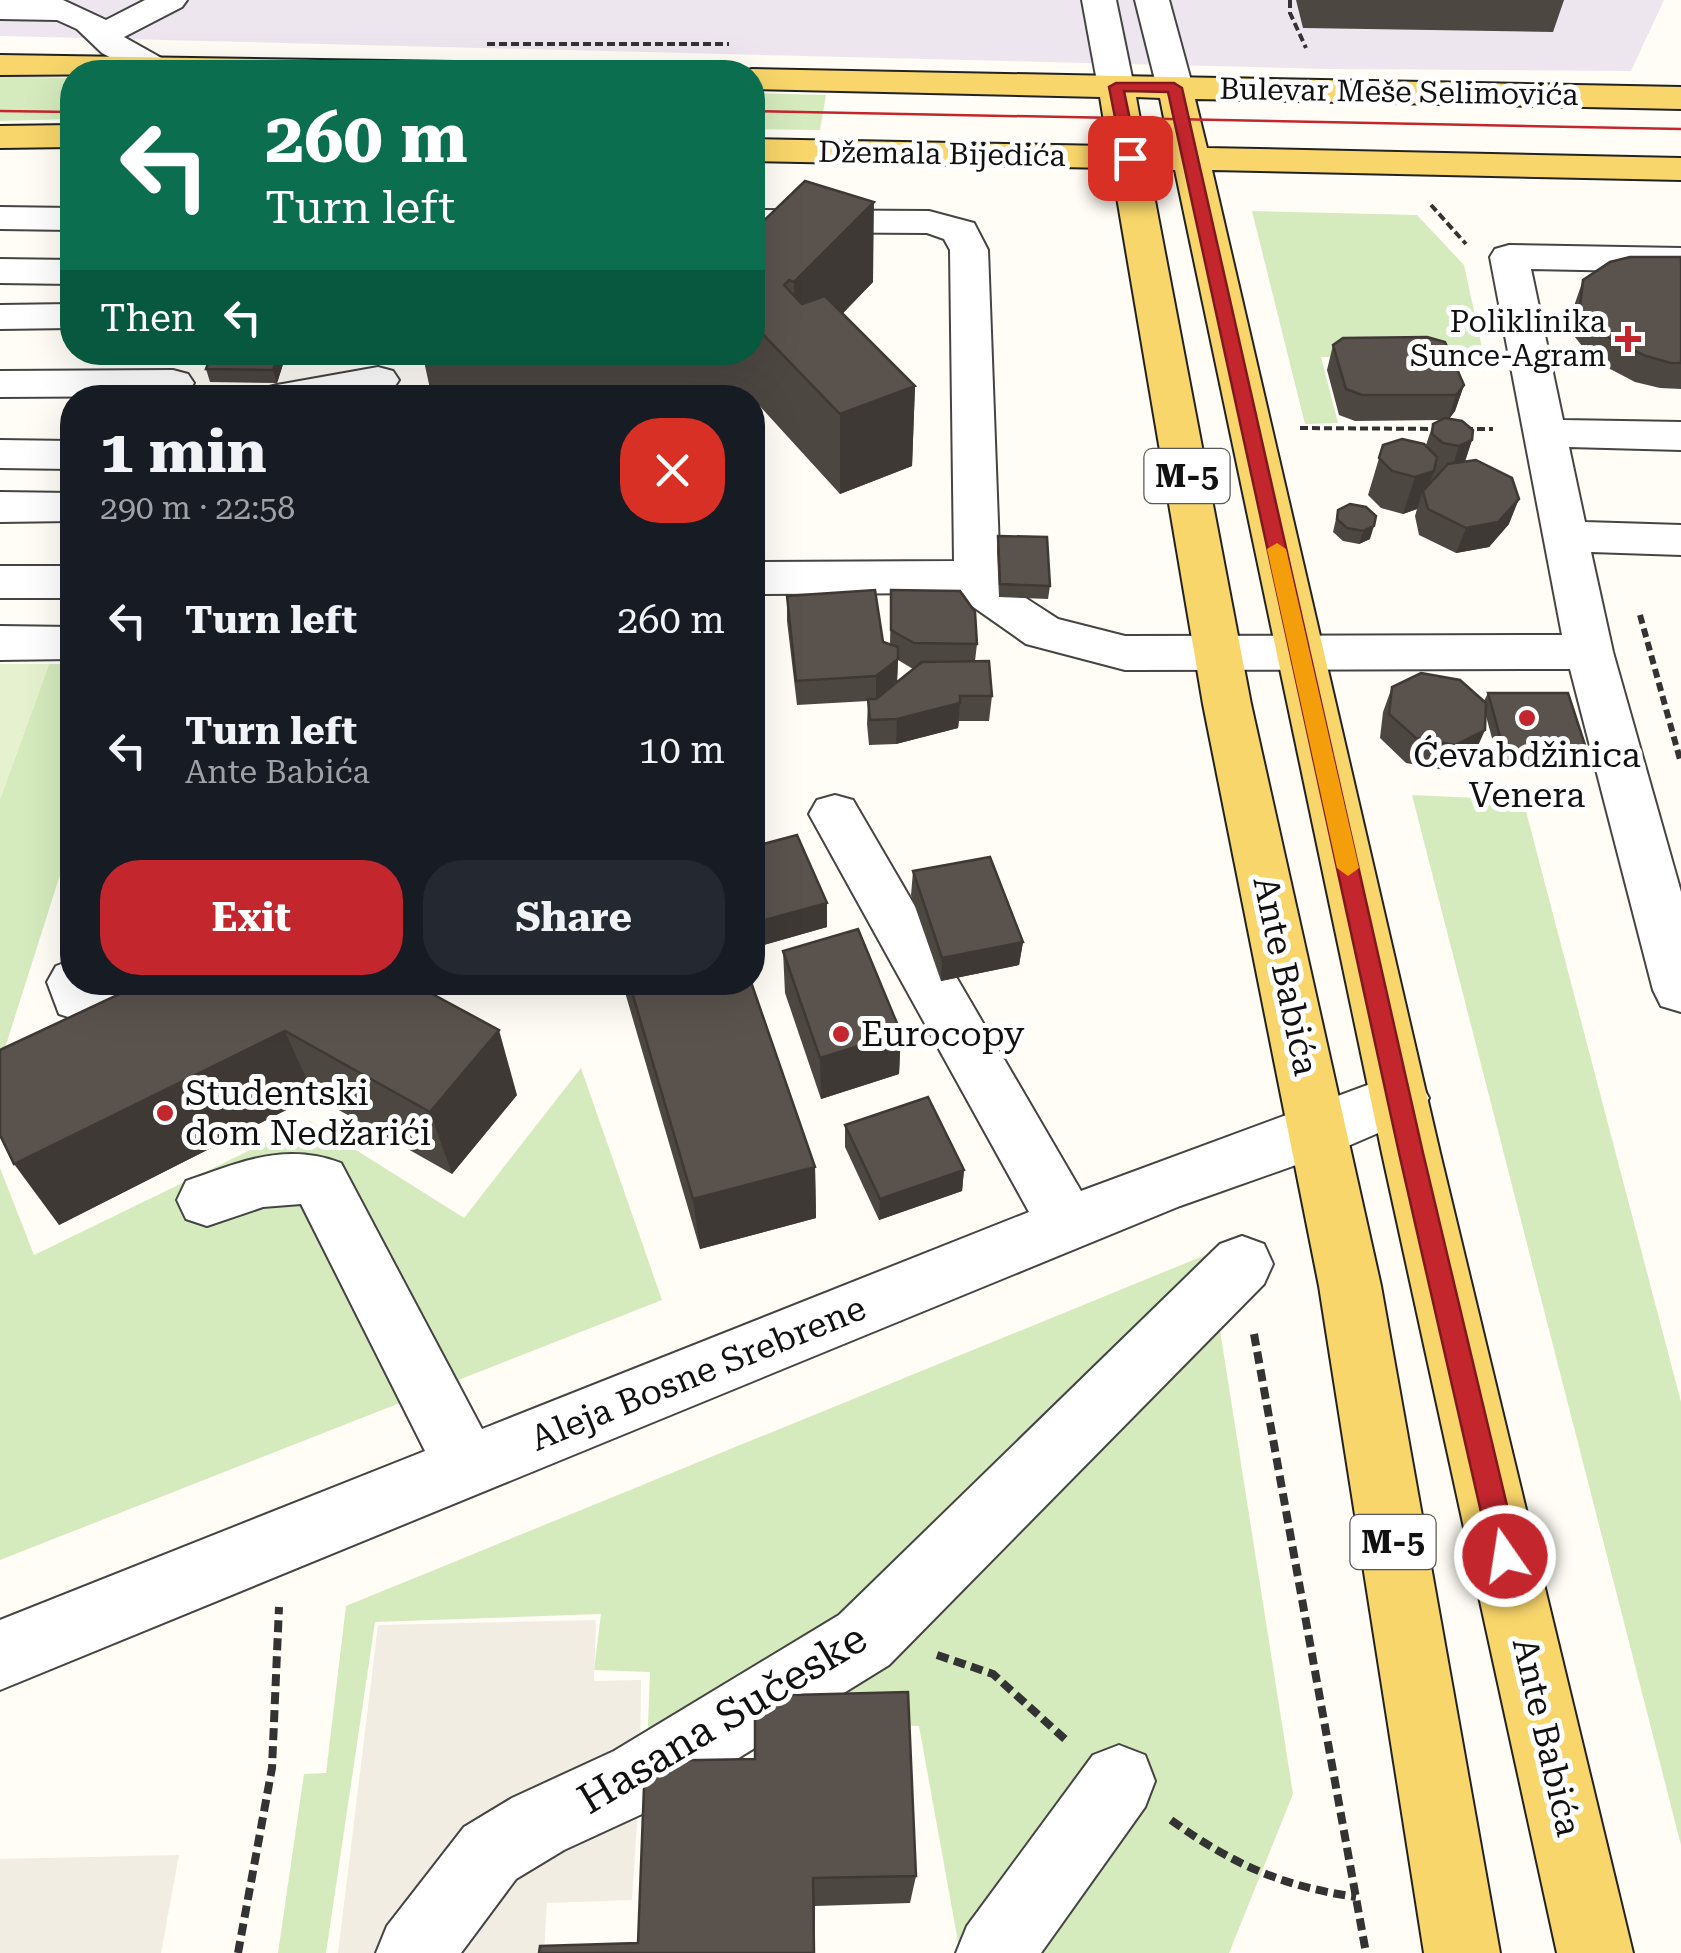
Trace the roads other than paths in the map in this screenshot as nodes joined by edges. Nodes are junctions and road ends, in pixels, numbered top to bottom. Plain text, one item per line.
1 (170, 0) edge
2 (1099, 0) edge
3 (1152, 0) edge
4 (0, 9) edge
5 (106, 34) junction
6 (140, 60) edge
7 (0, 64) edge
8 (60, 65) edge
9 (765, 79) edge
10 (1116, 87) junction
11 (1174, 88) junction
12 (1681, 98) edge
13 (60, 136) edge
14 (0, 137) edge
15 (765, 150) edge
16 (1130, 158) junction
17 (1192, 159) junction
18 (1681, 169) edge
19 (0, 218) edge
20 (60, 219) edge
21 (765, 222) edge
22 (1681, 260) edge
23 (0, 271) edge
24 (60, 272) edge
25 (60, 316) edge
26 (0, 317) edge
27 (174, 378) edge
28 (378, 380) dead end
29 (0, 384) edge
30 (350, 385) edge
31 (1525, 431) junction
32 (1681, 436) edge
33 (0, 454) edge
34 (60, 455) edge
35 (0, 507) edge
36 (60, 507) edge
37 (1566, 536) junction
38 (1681, 540) edge
39 (977, 577) junction
40 (765, 578) edge
41 (0, 582) edge
42 (60, 582) edge
43 (0, 643) edge
44 (60, 644) edge
45 (1589, 652) junction
46 (1219, 654) junction
47 (1301, 654) junction
48 (835, 814) dead end
49 (1681, 990) edge
50 (77, 995) edge
51 (162, 995) edge
52 (1400, 1098) junction
53 (1320, 1131) junction
54 (206, 1200) dead end
55 (1068, 1224) junction
56 (1242, 1264) road end
57 (467, 1466) junction
58 (0, 1654) edge
59 (1119, 1781) dead end
60 (414, 1953) edge
61 (994, 1953) edge
62 (1462, 1953) edge
63 (1595, 1953) edge

1 - 5 street
2 - 10 street, Ante Babića
3 - 11 street, Ante Babića
4 - 5 street
5 - 6 street
7 - 8 main road
9 - 10 main road, Džemala Bijedića
10 - 11 main road, Bulevar Meše Selimovića
10 - 16 main road, Ante Babića / M-5
11 - 12 main road, Bulevar Meše Selimovića
11 - 17 main road, Ante Babića / M-5
13 - 14 main road
15 - 16 main road, Džemala Bijedića
16 - 17 main road, Džemala Bijedića
16 - 46 main road, Ante Babića / M-5
17 - 18 main road
17 - 47 main road, Ante Babića / M-5
19 - 20 street
21 - 39 street
22 - 31 street
23 - 24 street
25 - 26 street
27 - 29 street
28 - 30 street
31 - 32 street
31 - 37 street
33 - 34 street
35 - 36 street
37 - 38 street
37 - 45 street
39 - 40 street
39 - 46 street
41 - 42 street
43 - 44 street
45 - 47 street
45 - 49 street
46 - 47 street
46 - 53 main road, Ante Babića / M-5
47 - 52 main road, Ante Babića / M-5
48 - 55 street
50 - 51 street
52 - 53 street, Aleja Bosne Srebrene
52 - 63 main road, Ante Babića / M-5
53 - 55 street, Aleja Bosne Srebrene
53 - 62 main road, Ante Babića / M-5
54 - 57 street
55 - 57 street, Aleja Bosne Srebrene
56 - 60 street, Hasana Sučeske
57 - 58 street, Aleja Bosne Srebrene
59 - 61 street

